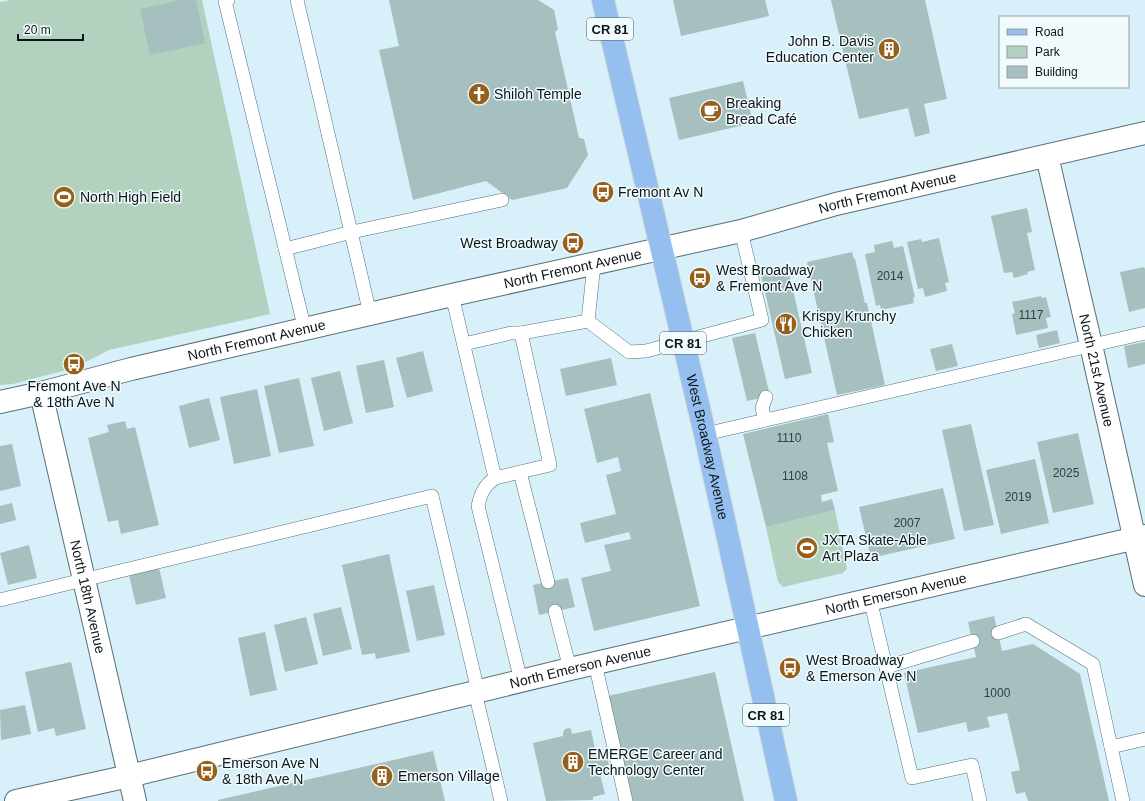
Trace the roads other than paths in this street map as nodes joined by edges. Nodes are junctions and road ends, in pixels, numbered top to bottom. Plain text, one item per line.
1 (228, 0) edge
2 (297, 0) edge
3 (603, 0) edge
4 (1145, 133) edge
5 (1047, 156) junction
6 (502, 200) dead end
7 (741, 231) junction
8 (352, 232) junction
9 (285, 249) junction
10 (661, 249) junction
11 (594, 264) junction
12 (452, 295) junction
13 (370, 314) junction
14 (588, 321) junction
15 (741, 324) junction
16 (305, 330) junction
17 (521, 333) junction
18 (1145, 333) edge
19 (744, 335) dead end
20 (682, 341) junction
21 (464, 344) junction
22 (1091, 345) junction
23 (41, 393) junction
24 (0, 402) edge
25 (705, 434) junction
26 (520, 472) junction
27 (495, 478) junction
28 (1140, 538) edge
29 (85, 581) junction
30 (548, 582) dead end
31 (1145, 585) edge
32 (870, 599) junction
33 (0, 600) edge
34 (555, 612) dead end
35 (747, 628) junction
36 (998, 633) dead end
37 (973, 640) dead end
38 (594, 663) junction
39 (886, 666) junction
40 (570, 669) junction
41 (521, 681) junction
42 (477, 691) junction
43 (1145, 738) edge
44 (1111, 747) junction
45 (129, 776) junction
46 (16, 801) edge
47 (135, 801) edge
48 (501, 801) edge
49 (626, 801) edge
50 (786, 801) edge
51 (980, 801) edge
52 (1123, 801) edge

1 - 9 lane
2 - 8 lane
3 - 10 main road, West Broadway Avenue / CR 81
4 - 5 street, North Fremont Avenue
5 - 7 street, North Fremont Avenue
5 - 22 street, North 21st Avenue
6 - 8 lane
7 - 10 street, North Fremont Avenue
7 - 15 lane
8 - 9 lane
8 - 13 lane
9 - 16 lane
10 - 11 street, North Fremont Avenue
10 - 20 main road, West Broadway Avenue / CR 81
11 - 12 street, North Fremont Avenue
11 - 14 lane
12 - 13 street, North Fremont Avenue
12 - 21 lane
13 - 16 street, North Fremont Avenue
14 - 17 lane
14 - 20 lane
15 - 19 lane
15 - 20 lane
16 - 23 street, North Fremont Avenue
17 - 21 lane
17 - 26 lane
18 - 22 lane
20 - 25 main road, West Broadway Avenue / CR 81
21 - 27 lane
22 - 25 lane
22 - 28 street, North 21st Avenue
23 - 24 street, North Fremont Avenue
23 - 29 street, North 18th Avenue
25 - 35 main road, West Broadway Avenue / CR 81
26 - 27 lane
26 - 30 lane
27 - 41 lane
28 - 31 street, North 21st Avenue
28 - 32 street, North Emerson Avenue
29 - 33 lane
29 - 42 lane
29 - 45 street, North 18th Avenue
32 - 35 street, North Emerson Avenue
32 - 39 lane
34 - 40 lane
35 - 38 street, North Emerson Avenue
35 - 50 main road, West Broadway Avenue / CR 81
36 - 44 lane
37 - 39 lane
38 - 40 street, North Emerson Avenue
38 - 49 lane
39 - 51 lane
40 - 41 street, North Emerson Avenue
41 - 42 street, North Emerson Avenue
42 - 45 street, North Emerson Avenue
42 - 48 lane
43 - 44 lane
44 - 52 lane
45 - 46 street, North Emerson Avenue
45 - 47 street, North 18th Avenue

